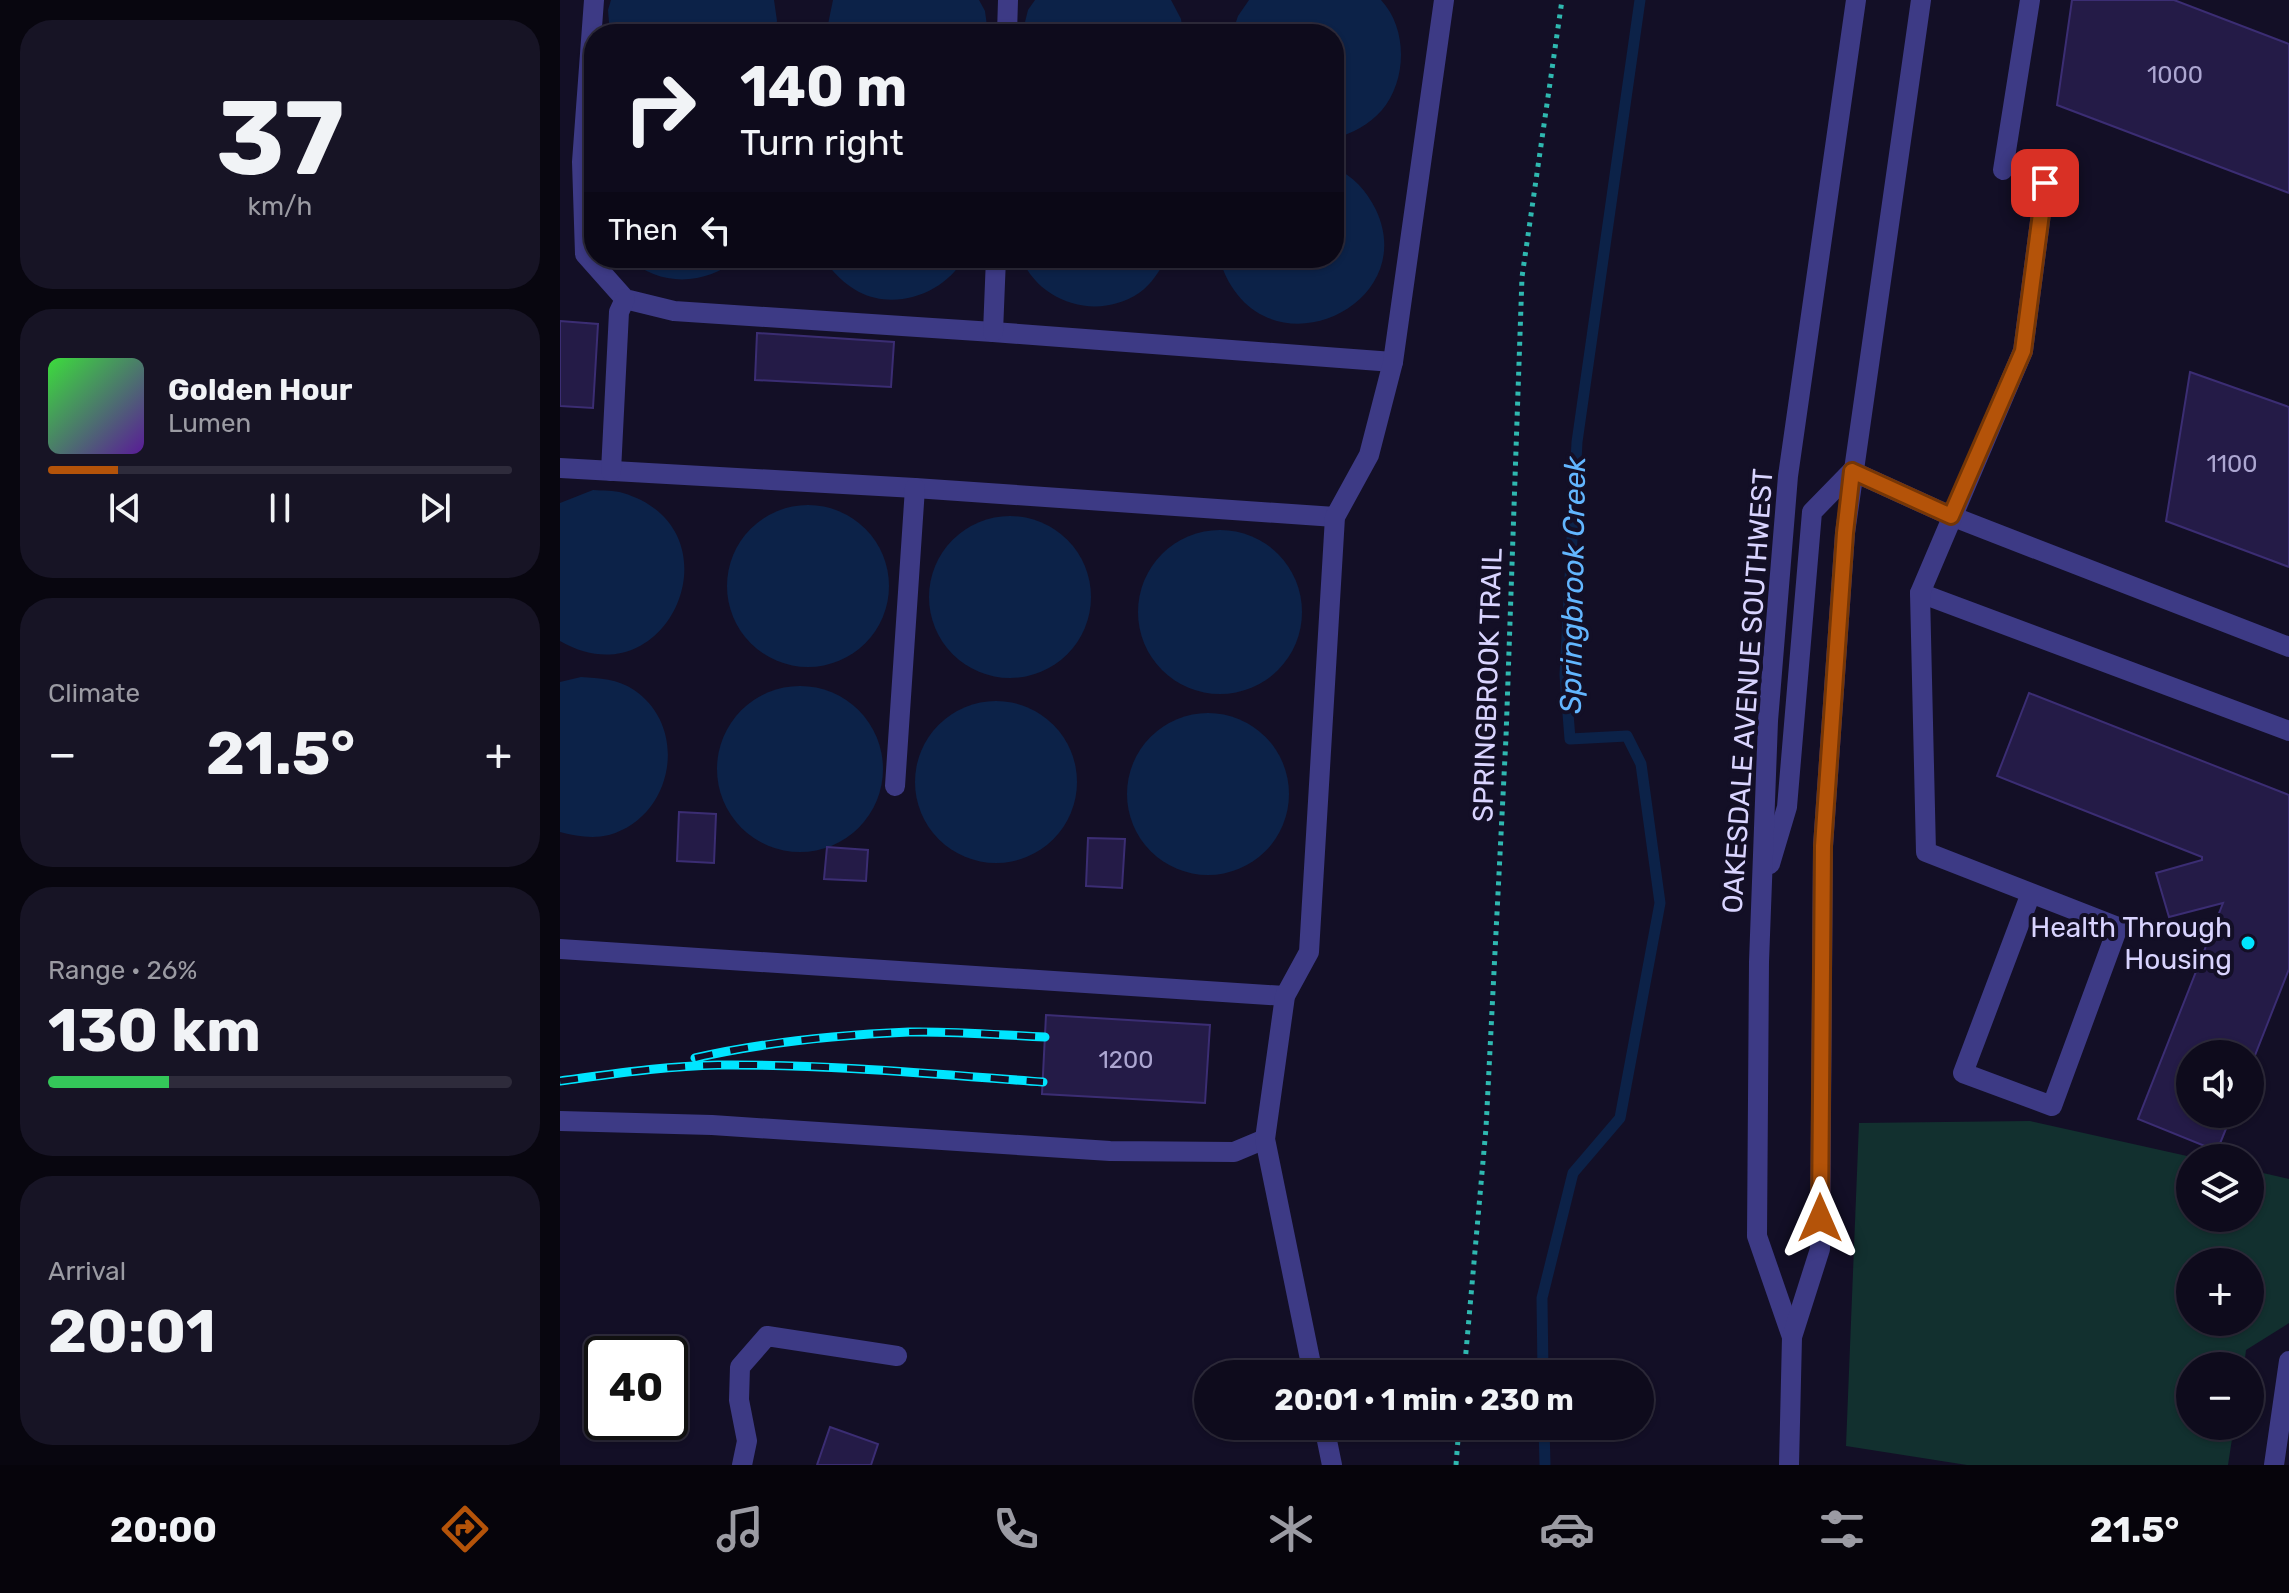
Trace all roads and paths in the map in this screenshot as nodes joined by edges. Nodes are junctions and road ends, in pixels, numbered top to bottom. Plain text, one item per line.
1 (594, 0) edge
2 (1008, 0) edge
3 (1444, 0) edge
4 (1562, 0) edge
5 (1856, 0) edge
6 (1921, 0) edge
7 (2030, 0) edge
8 (592, 24) edge
9 (1007, 24) edge
10 (584, 135) edge
11 (2003, 170) dead end
12 (2045, 183) dead end
13 (584, 223) edge
14 (597, 268) edge
15 (996, 268) edge
16 (625, 299) junction
17 (993, 332) junction
18 (1393, 362) junction
19 (560, 468) edge
20 (611, 471) junction
21 (1852, 471) junction
22 (915, 488) junction
23 (1951, 516) junction
24 (1335, 517) junction
25 (1920, 593) junction
26 (2289, 647) edge
27 (2289, 731) edge
28 (895, 786) dead end
29 (1762, 891) junction
30 (2031, 893) junction
31 (560, 949) edge
32 (1285, 996) junction
33 (560, 1121) edge
34 (1265, 1139) junction
35 (1792, 1337) junction
36 (897, 1356) dead end
37 (1310, 1360) edge
38 (1465, 1360) edge
39 (2289, 1361) edge
40 (1327, 1440) edge
41 (1458, 1440) edge
42 (742, 1465) edge
43 (1332, 1465) edge
44 (1456, 1465) edge
45 (1789, 1465) edge
46 (2274, 1465) edge

1 - 8 street
2 - 9 street
3 - 18 street
4 - 38 path, SPRINGBROOK TRAIL
5 - 29 street, OAKESDALE AVENUE SOUTHWEST
6 - 21 street, OAKESDALE AVENUE SOUTHWEST
7 - 11 street
10 - 13 street
12 - 23 street
14 - 16 street
15 - 17 street
16 - 17 street
16 - 20 street
17 - 18 street
18 - 24 street
19 - 20 street
20 - 22 street
21 - 23 street
21 - 29 street
21 - 35 street, OAKESDALE AVENUE SOUTHWEST
22 - 24 street
22 - 28 street
23 - 25 street
23 - 26 street
24 - 32 street
25 - 27 street
25 - 30 street
29 - 35 street, OAKESDALE AVENUE SOUTHWEST
30 - 30 street
31 - 32 street
32 - 34 street
33 - 34 street
34 - 37 street
35 - 45 street, OAKESDALE AVENUE SOUTHWEST
36 - 42 street
39 - 46 street
40 - 43 street
41 - 44 path

